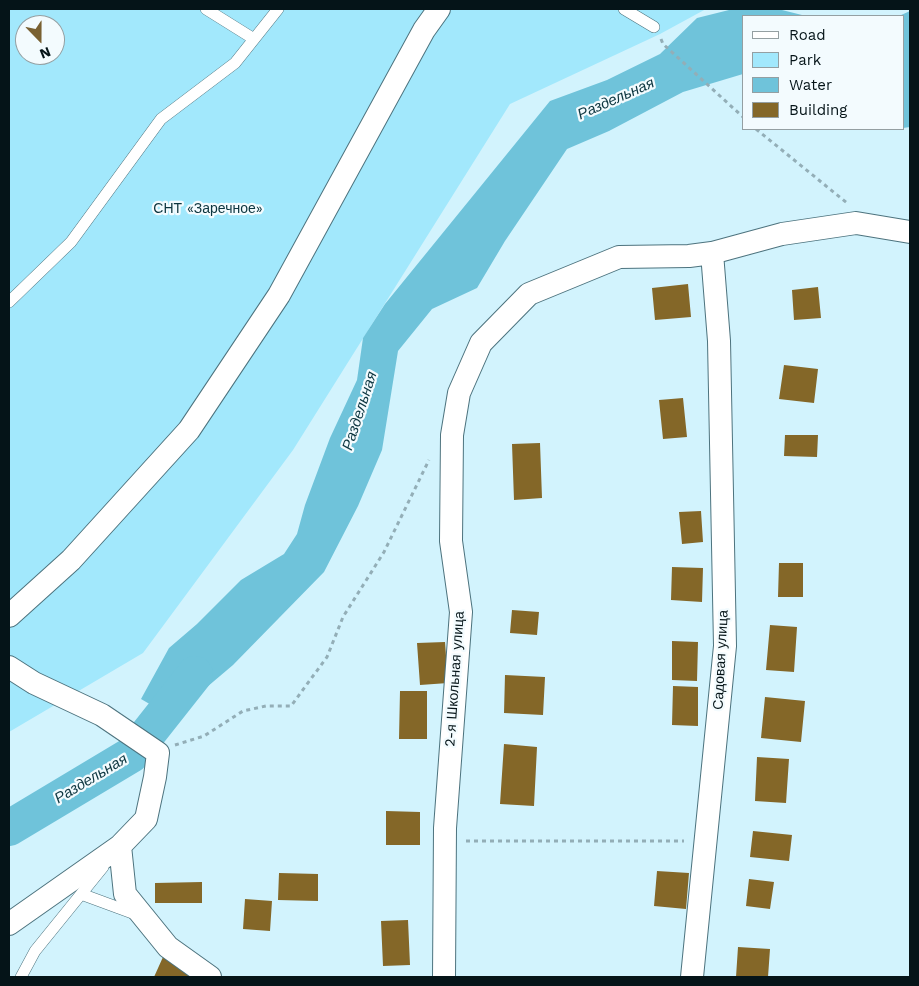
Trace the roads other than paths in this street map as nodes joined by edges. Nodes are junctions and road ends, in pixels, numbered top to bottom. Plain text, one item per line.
1 (206, 9) edge
2 (278, 9) edge
3 (440, 9) edge
4 (624, 9) edge
5 (654, 27) dead end
6 (254, 39) junction
7 (910, 232) edge
8 (712, 253) junction
9 (9, 302) edge
10 (9, 616) edge
11 (9, 667) edge
12 (120, 846) junction
13 (81, 894) junction
14 (145, 918) junction
15 (9, 924) edge
16 (21, 977) edge
17 (210, 977) edge
18 (444, 977) edge
19 (692, 977) edge

1 - 6 lane
2 - 6 lane
3 - 10 street
4 - 5 lane
6 - 9 lane
7 - 8 street, 2-я Школьная улица
8 - 18 street, 2-я Школьная улица
8 - 19 street, Садовая улица
11 - 12 street
12 - 13 lane
12 - 14 street
12 - 15 street
13 - 14 lane
13 - 16 lane
14 - 17 street

